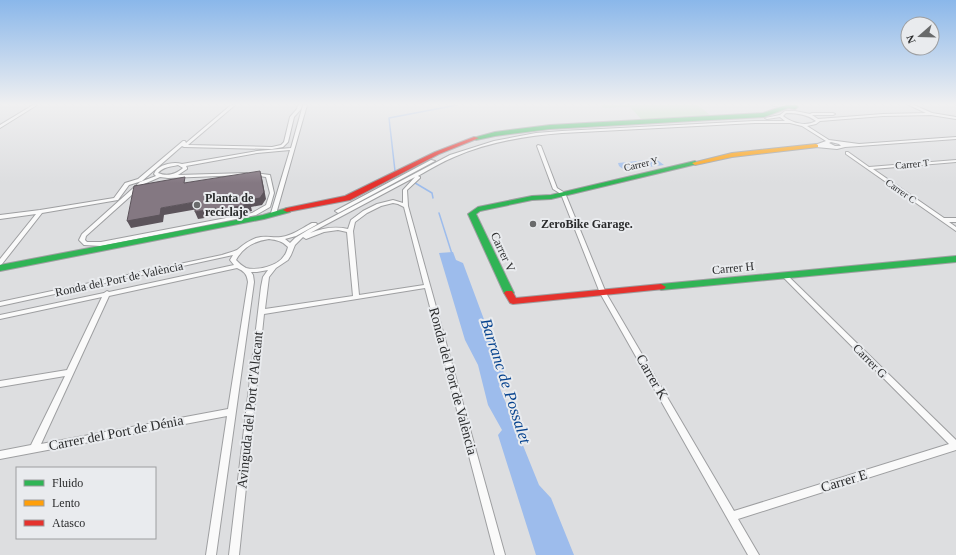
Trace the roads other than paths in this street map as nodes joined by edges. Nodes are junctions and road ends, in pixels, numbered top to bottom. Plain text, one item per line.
1 (200, 131) edge
2 (289, 131) edge
3 (298, 131) edge
4 (519, 131) edge
5 (541, 131) edge
6 (583, 131) edge
7 (812, 131) edge
8 (819, 131) edge
9 (517, 137) junction
10 (956, 138) edge
11 (836, 141) junction
12 (827, 142) junction
13 (184, 144) junction
14 (859, 144) junction
15 (539, 146) dead end
16 (816, 146) junction
17 (844, 146) junction
18 (833, 147) junction
19 (292, 152) junction
20 (847, 153) junction
21 (171, 158) junction
22 (956, 161) edge
23 (172, 164) junction
24 (868, 168) junction
25 (158, 169) junction
26 (184, 170) junction
27 (158, 176) junction
28 (142, 183) junction
29 (563, 193) junction
30 (406, 206) junction
31 (40, 212) junction
32 (473, 212) joint
33 (274, 213) junction
34 (0, 217) edge
35 (944, 220) junction
36 (956, 220) edge
37 (956, 229) edge
38 (350, 231) junction
39 (278, 239) junction
40 (292, 245) junction
41 (237, 252) junction
42 (956, 259) edge
43 (0, 263) edge
44 (273, 267) junction
45 (0, 268) edge
46 (240, 268) junction
47 (784, 275) junction
48 (428, 286) junction
49 (107, 293) junction
50 (603, 293) junction
51 (356, 297) junction
52 (513, 302) joint
53 (0, 304) edge
54 (261, 312) junction
55 (0, 317) edge
56 (70, 372) junction
57 (0, 384) edge
58 (232, 412) junction
59 (956, 446) edge
60 (34, 449) junction
61 (0, 455) edge
62 (732, 516) junction
63 (211, 555) edge
64 (234, 555) edge
65 (500, 555) edge
66 (754, 555) edge

1 - 13 street
2 - 13 street
3 - 19 street
4 - 33 street
5 - 39 street, Ronda del Port de València
6 - 9 street
7 - 12 street
8 - 11 street
9 - 30 street
9 - 40 street
10 - 14 street
11 - 12 street, Carrer Y
11 - 14 street, Carrer Y
11 - 17 street
12 - 16 street, Carrer Y
12 - 18 street
13 - 21 street
13 - 31 street
14 - 17 street, Carrer Y
15 - 29 street, Carrer K
16 - 18 street, Carrer Y
16 - 29 street, Carrer Y
17 - 18 street, Carrer Y
17 - 20 street, Carrer C
18 - 20 street, Carrer C
19 - 26 street
19 - 33 street
20 - 24 street, Carrer C
21 - 23 street
21 - 25 street
22 - 24 street, Carrer T
23 - 25 street
23 - 26 street
24 - 35 street, Carrer C
25 - 27 street
25 - 28 street
26 - 27 street
26 - 28 street
27 - 28 street
29 - 32 street, Carrer Y
29 - 50 street, Carrer K
30 - 38 street
30 - 48 street, Ronda del Port de València
31 - 34 street
31 - 43 street
32 - 52 street, Carrer V
33 - 45 street
35 - 36 street
35 - 37 street, Carrer C
38 - 40 street
38 - 51 street
39 - 40 street
39 - 41 street, Ronda del Port de València
40 - 44 street
41 - 46 street
41 - 53 street, Ronda del Port de València
42 - 47 street, Carrer H
44 - 46 street, Ronda del Port de València
44 - 54 street, Avinguda del Port d'Alacant
46 - 49 street, Ronda del Port de València
46 - 58 street, Avinguda del Port d'Alacant
47 - 50 street, Carrer H
47 - 59 street, Carrer G
48 - 51 street
48 - 65 street, Ronda del Port de València
49 - 55 street, Ronda del Port de València
49 - 56 street
50 - 52 street, Carrer H
50 - 62 street, Carrer K
51 - 54 street
54 - 64 street, Avinguda del Port d'Alacant
56 - 57 street
56 - 60 street
58 - 60 street, Carrer del Port de Dénia
58 - 63 street, Avinguda del Port d'Alacant
59 - 62 street, Carrer E
60 - 61 street, Carrer del Port de Dénia
62 - 66 street, Carrer K

